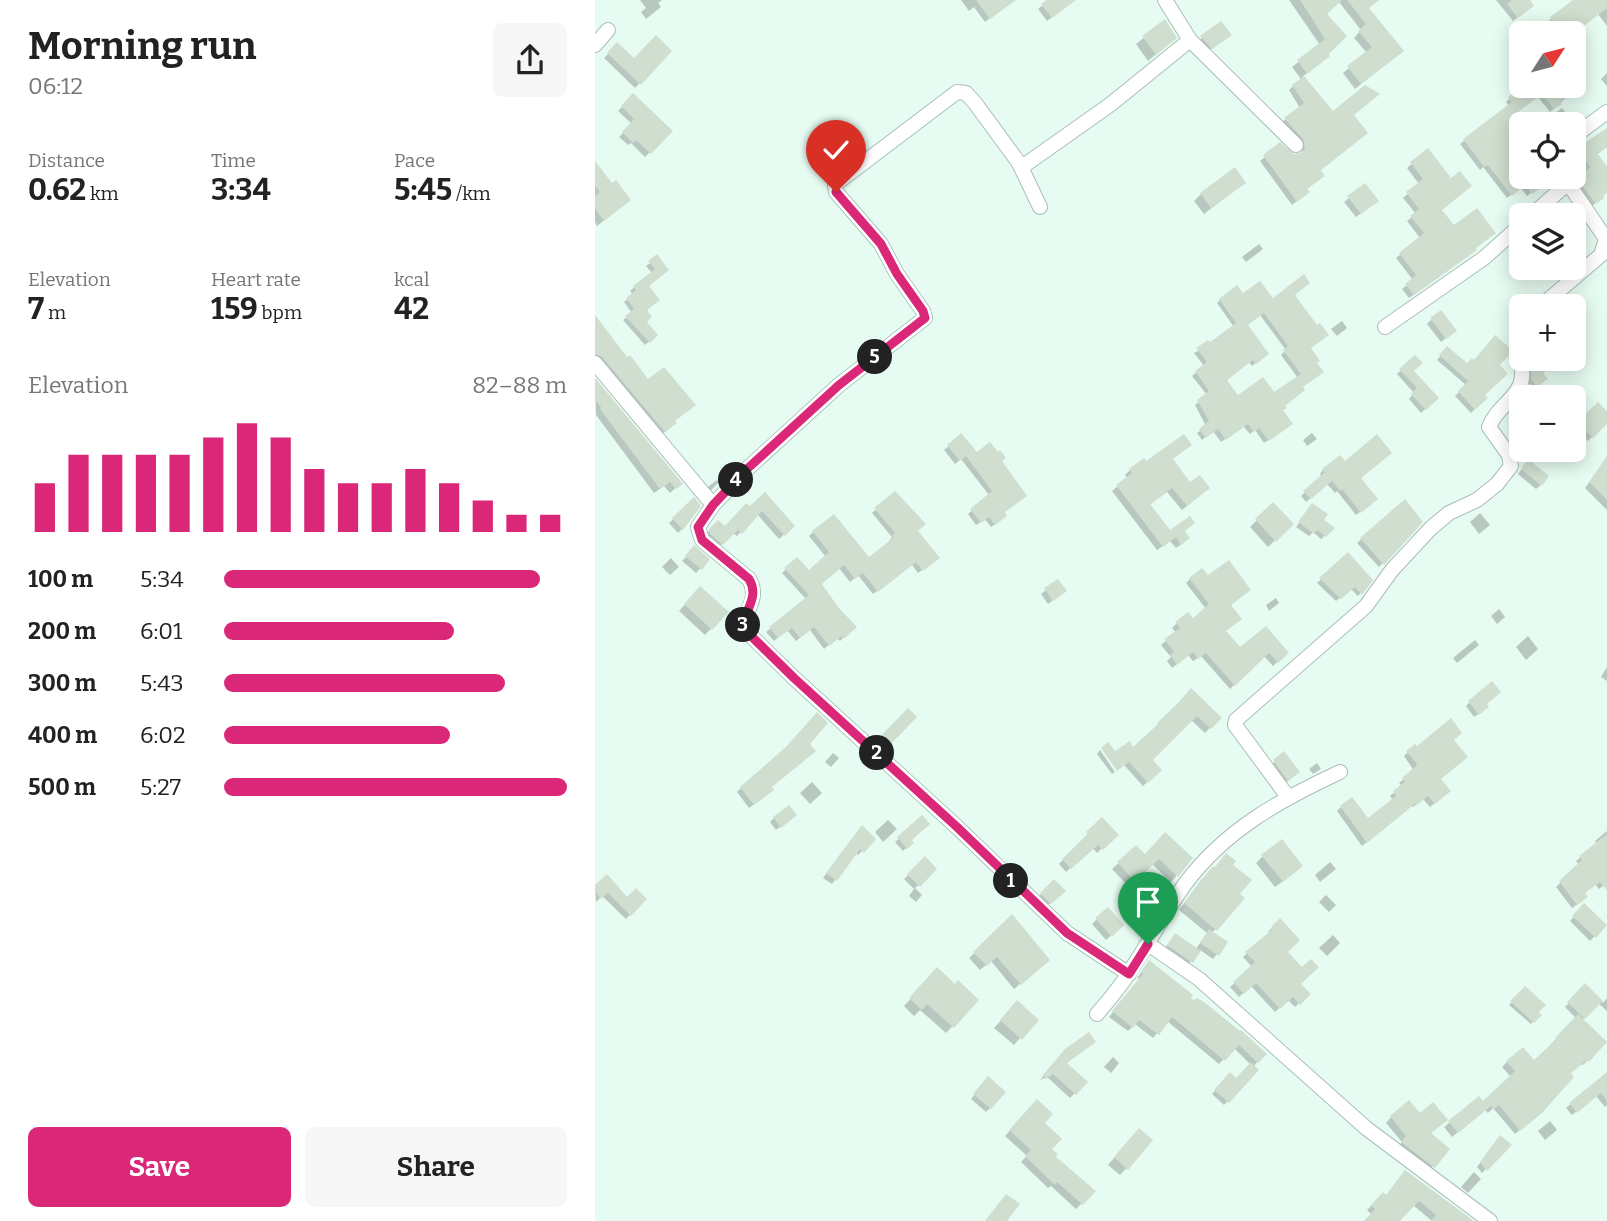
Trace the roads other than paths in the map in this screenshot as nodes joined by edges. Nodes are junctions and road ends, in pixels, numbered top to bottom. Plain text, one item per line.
1 (1165, 0) edge
2 (608, 30) dead end
3 (1190, 40) junction
4 (595, 45) edge
5 (1607, 112) edge
6 (1586, 127) edge
7 (1296, 145) dead end
8 (1022, 167) junction
9 (1559, 189) edge
10 (1574, 189) edge
11 (1544, 203) edge
12 (1040, 207) dead end
13 (1509, 236) edge
14 (1555, 294) edge
15 (1385, 327) dead end
16 (595, 363) edge
17 (1522, 371) edge
18 (713, 505) junction
19 (1340, 772) dead end
20 (1287, 797) junction
21 (1148, 944) junction
22 (1129, 974) junction
23 (1097, 1014) dead end
24 (1490, 1221) edge

1 - 3 street
2 - 4 street
3 - 7 street
3 - 8 street
5 - 6 street
8 - 12 street
8 - 18 street
9 - 11 street
10 - 14 street
13 - 15 street
16 - 18 street
17 - 20 street
18 - 22 street
19 - 20 street
20 - 21 street
21 - 22 street
21 - 24 street
22 - 23 street

